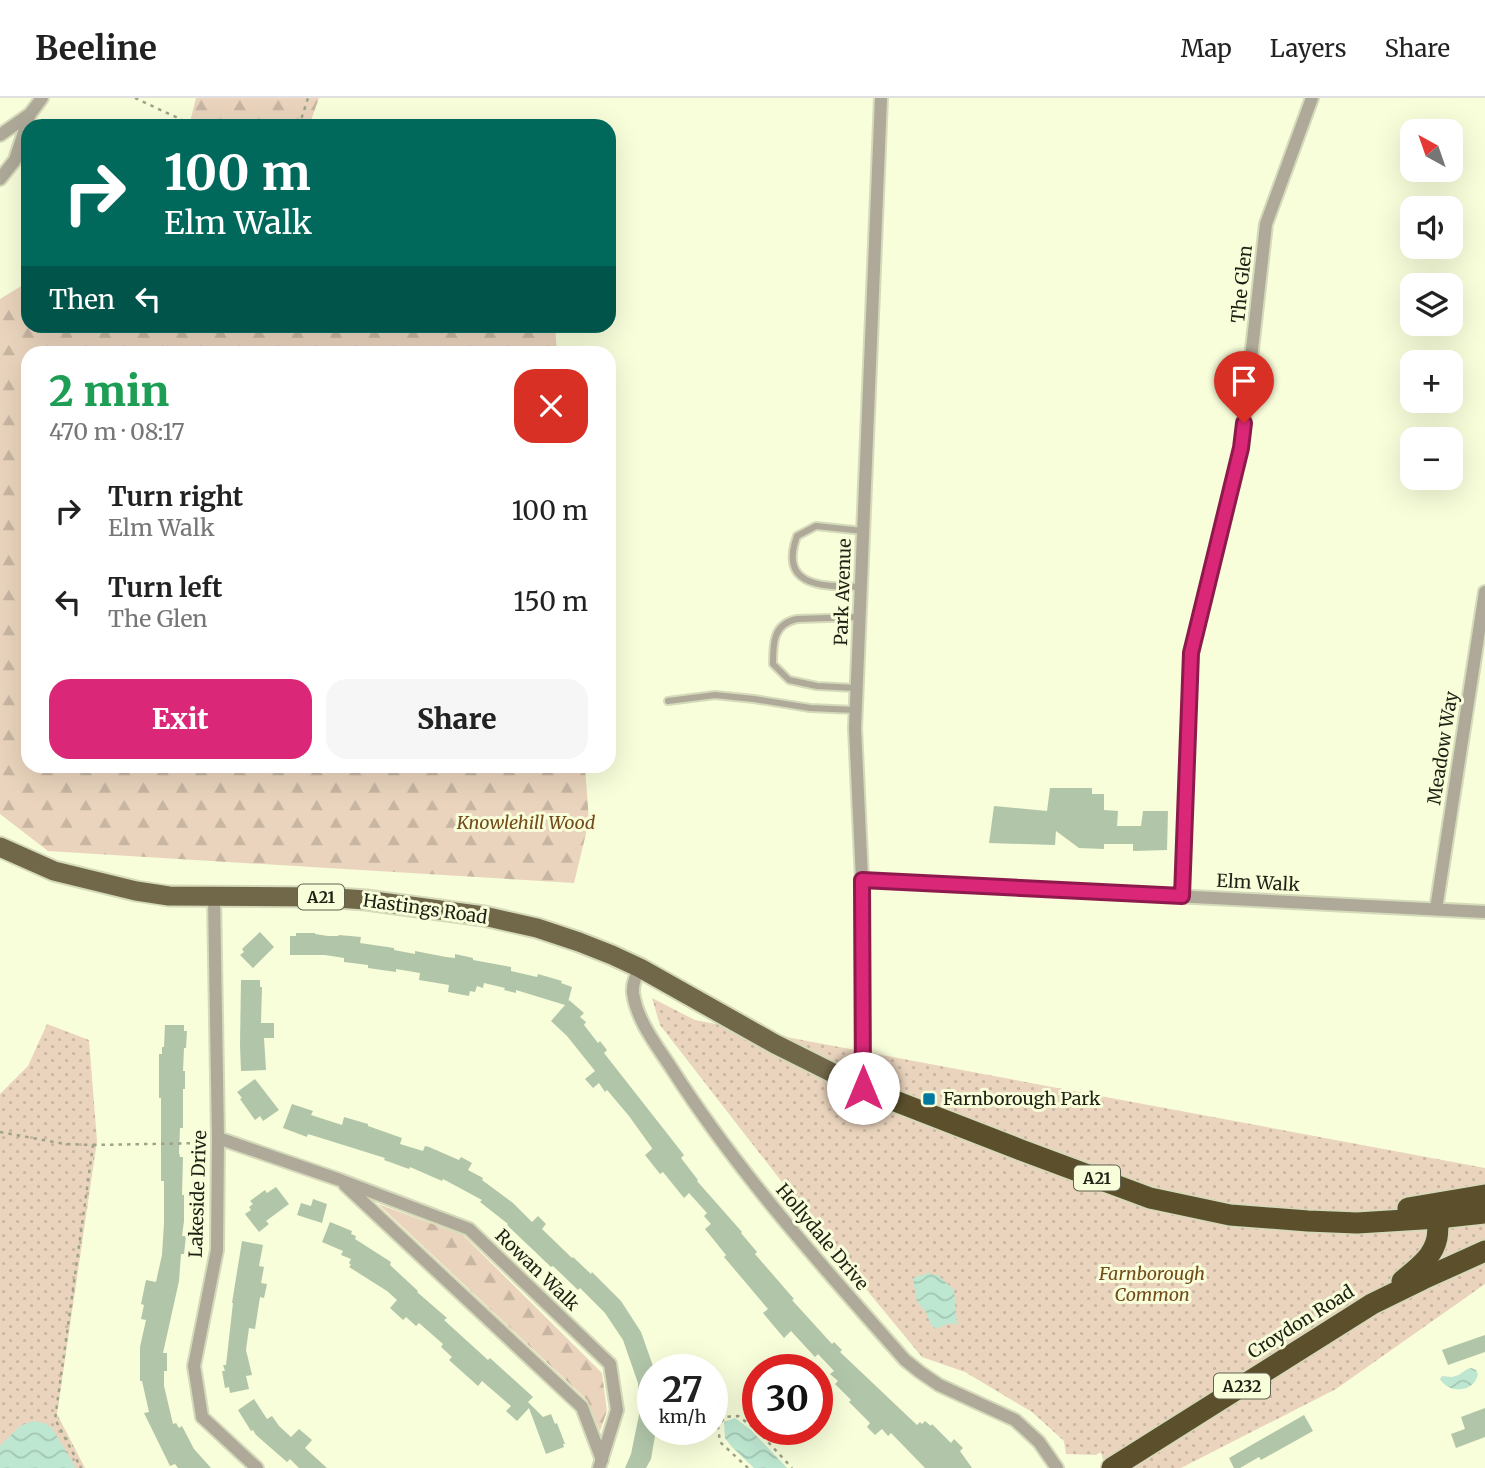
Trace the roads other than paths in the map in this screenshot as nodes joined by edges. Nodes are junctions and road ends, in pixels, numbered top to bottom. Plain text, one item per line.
1 (42, 98) edge
2 (881, 98) edge
3 (1312, 98) edge
4 (30, 114) junction
5 (23, 119) edge
6 (28, 119) edge
7 (21, 120) edge
8 (0, 135) edge
9 (21, 142) edge
10 (0, 179) edge
11 (863, 531) junction
12 (860, 587) junction
13 (1485, 592) edge
14 (859, 617) junction
15 (856, 688) junction
16 (668, 701) dead end
17 (855, 710) junction
18 (0, 847) edge
19 (862, 880) junction
20 (214, 896) junction
21 (1182, 896) junction
22 (1436, 909) junction
23 (1485, 912) edge
24 (640, 968) junction
25 (863, 1088) junction
26 (895, 1101) joint
27 (218, 1142) junction
28 (340, 1180) junction
29 (1485, 1195) edge
30 (1450, 1200) junction
31 (1485, 1213) edge
32 (1437, 1218) junction
33 (1399, 1221) junction
34 (1308, 1222) junction
35 (1434, 1248) junction
36 (1485, 1251) edge
37 (1459, 1263) junction
38 (1415, 1270) junction
39 (1372, 1304) junction
40 (601, 1464) edge
41 (257, 1468) edge
42 (1057, 1468) edge
43 (1112, 1468) edge

1 - 4 street
2 - 11 street, Park Avenue
3 - 21 street, The Glen
4 - 5 street
4 - 6 street
7 - 8 street
9 - 10 street
11 - 12 street, Park Avenue
11 - 12 lane
12 - 14 street, Park Avenue
13 - 22 street, Meadow Way
14 - 15 street, Park Avenue
14 - 15 lane
15 - 17 street, Park Avenue
16 - 17 lane
17 - 19 street, Park Avenue
18 - 20 main road, Hastings Road / A21
19 - 21 street, Elm Walk
19 - 25 street, Park Avenue
20 - 24 main road, Hastings Road / A21
20 - 27 street, Lakeside Drive
21 - 22 street, Elm Walk
22 - 23 street, Elm Walk
24 - 25 main road, A21
24 - 42 street, Hollydale Drive
25 - 26 main road, A21
26 - 34 highway, A21
27 - 28 street, Rowan Walk
27 - 41 street, Lakeside Drive
28 - 40 street, Rowan Walk
28 - 40 street, Rowan Walk
29 - 30 highway, A21
30 - 32 highway
30 - 34 highway, A21
31 - 32 highway, A21
32 - 33 highway, A21
32 - 35 highway
33 - 34 highway, A21
33 - 38 highway
35 - 37 highway
35 - 38 highway, Croydon Road / A232
36 - 37 highway, Croydon Road / A232
37 - 39 highway, Croydon Road / A232
38 - 39 highway, Croydon Road / A232
39 - 43 highway, Croydon Road / A232

